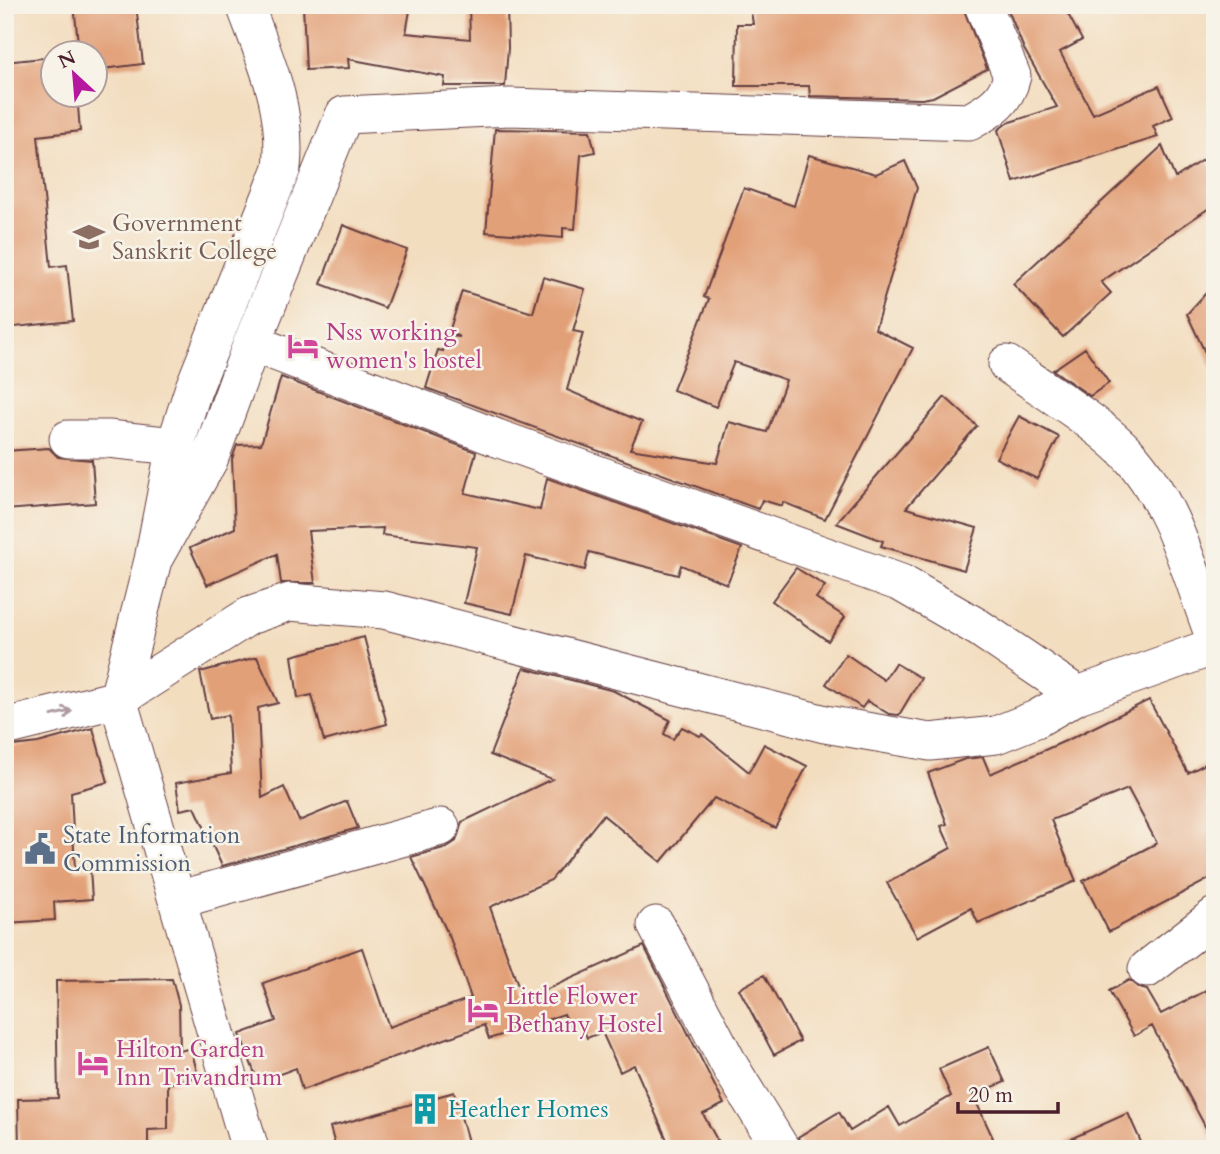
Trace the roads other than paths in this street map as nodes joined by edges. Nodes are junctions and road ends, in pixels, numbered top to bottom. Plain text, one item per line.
1 (245, 5) edge
2 (983, 5) edge
3 (252, 343) junction
4 (1007, 364) dead end
5 (68, 439) dead end
6 (174, 446) junction
7 (153, 560) junction
8 (1215, 639) edge
9 (1215, 646) edge
10 (1078, 695) junction
11 (118, 699) junction
12 (5, 727) edge
13 (441, 827) dead end
14 (177, 900) junction
15 (1215, 916) edge
16 (656, 925) dead end
17 (1147, 969) dead end
18 (250, 1149) edge
19 (781, 1149) edge

1 - 6 street
2 - 3 street
3 - 7 street
3 - 10 street
4 - 8 street
5 - 6 street
6 - 7 street
7 - 11 street
9 - 10 street
10 - 11 street
12 -> 11 street
11 - 14 street
13 - 14 street
14 - 18 street
15 - 17 street
16 - 19 street

